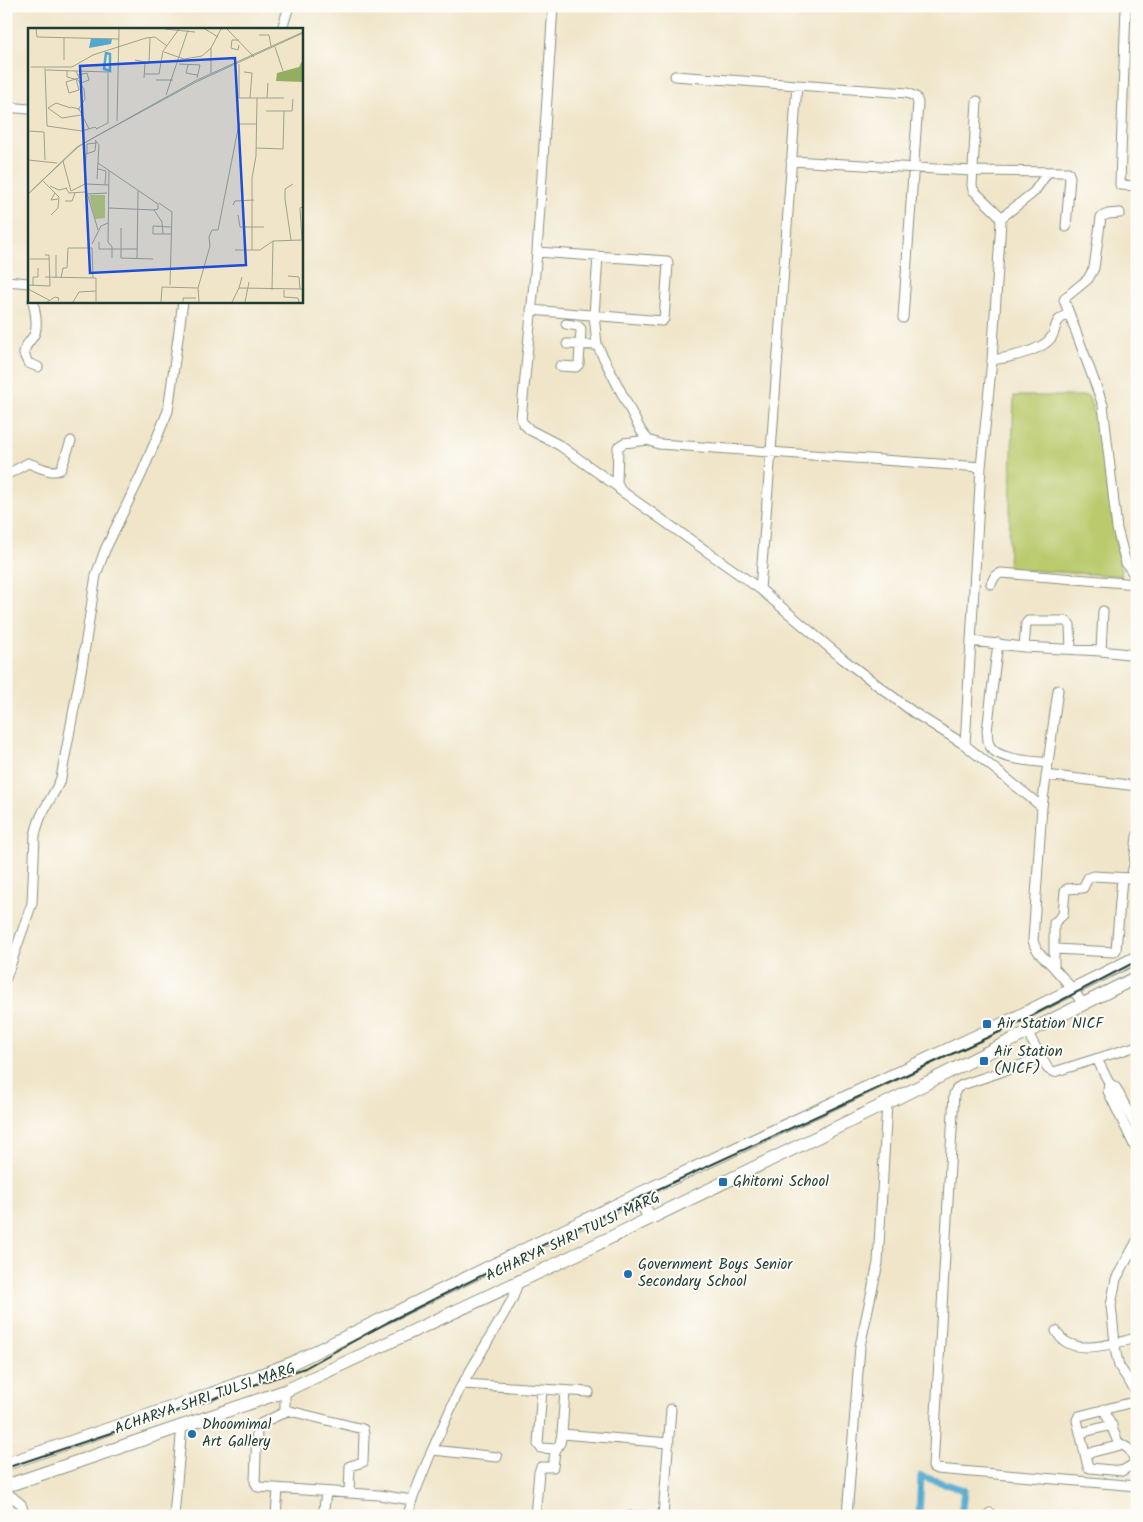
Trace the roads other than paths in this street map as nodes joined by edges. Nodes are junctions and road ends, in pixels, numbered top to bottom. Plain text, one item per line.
1 (290, 6) edge
2 (553, 6) edge
3 (1126, 6) edge
4 (282, 28) edge
5 (675, 76) dead end
6 (797, 85) junction
7 (977, 101) dead end
8 (6, 107) edge
9 (28, 109) edge
10 (791, 161) junction
11 (913, 169) junction
12 (972, 172) junction
13 (1048, 172) junction
14 (1137, 186) edge
15 (1120, 213) dead end
16 (1001, 218) junction
17 (1066, 228) dead end
18 (537, 252) junction
19 (598, 256) junction
20 (6, 281) edge
21 (28, 283) edge
22 (33, 302) edge
23 (184, 302) edge
24 (531, 310) junction
25 (1069, 313) junction
26 (594, 315) junction
27 (902, 318) dead end
28 (566, 324) dead end
29 (567, 344) dead end
30 (580, 345) junction
31 (597, 345) junction
32 (992, 360) junction
33 (560, 366) dead end
34 (38, 367) dead end
35 (648, 440) junction
36 (71, 441) dead end
37 (771, 451) junction
38 (981, 467) junction
39 (6, 475) edge
40 (618, 487) junction
41 (1137, 579) edge
42 (992, 584) dead end
43 (1137, 584) edge
44 (760, 589) junction
45 (1103, 611) dead end
46 (971, 641) junction
47 (998, 644) junction
48 (1024, 647) junction
49 (1071, 649) junction
50 (1101, 651) junction
51 (1137, 656) edge
52 (1058, 690) dead end
53 (965, 746) junction
54 (1048, 763) junction
55 (1046, 775) junction
56 (1137, 786) edge
57 (1042, 807) junction
58 (1137, 836) edge
59 (1135, 865) edge
60 (1122, 878) junction
61 (1134, 878) edge
62 (1054, 949) junction
63 (1137, 957) edge
64 (1054, 968) junction
65 (1137, 977) edge
66 (6, 978) edge
67 (1073, 990) junction
68 (1083, 1004) junction
69 (1027, 1032) junction
70 (1137, 1046) edge
71 (1042, 1058) junction
72 (1096, 1059) junction
73 (1109, 1083) junction
74 (887, 1103) junction
75 (1137, 1129) edge
76 (1137, 1151) edge
77 (637, 1195) junction
78 (650, 1218) junction
79 (1137, 1241) edge
80 (519, 1280) junction
81 (1056, 1331) dead end
82 (1137, 1338) edge
83 (1115, 1343) junction
84 (463, 1384) junction
85 (542, 1389) junction
86 (285, 1391) junction
87 (566, 1391) junction
88 (589, 1392) dead end
89 (1137, 1393) edge
90 (1137, 1401) edge
91 (671, 1409) dead end
92 (1104, 1409) junction
93 (286, 1410) junction
94 (182, 1425) junction
95 (1112, 1425) junction
96 (1080, 1433) junction
97 (562, 1434) junction
98 (669, 1443) junction
99 (1121, 1445) junction
100 (556, 1449) junction
101 (433, 1450) junction
102 (1085, 1454) junction
103 (497, 1457) dead end
104 (1136, 1462) edge
105 (6, 1464) edge
106 (6, 1486) edge
107 (1137, 1486) edge
108 (278, 1489) junction
109 (6, 1492) edge
110 (326, 1493) junction
111 (349, 1493) junction
112 (412, 1500) junction
113 (25, 1516) edge
114 (174, 1516) edge
115 (276, 1516) edge
116 (323, 1516) edge
117 (408, 1516) edge
118 (535, 1516) edge
119 (630, 1516) edge
120 (641, 1516) edge
121 (663, 1516) edge
122 (847, 1516) edge

1 - 4 street
2 - 18 street
3 - 14 street
5 - 6 street
6 - 10 street
6 - 11 street
7 - 12 street
8 - 9 street
10 - 11 street
10 - 37 street
11 - 12 street
11 - 27 street
12 - 13 street
12 - 16 street
13 - 16 street
13 - 17 street
15 - 25 street
16 - 32 street
18 - 19 street
18 - 24 street
19 - 26 street
19 - 26 street
20 - 21 street
22 - 34 street
23 - 66 street
24 - 26 street
24 - 40 street
25 - 32 street
25 - 41 street
26 - 31 street
28 - 30 street
29 - 30 street
30 - 31 street
30 - 33 street
31 - 35 street
32 - 38 street
35 - 37 street
35 - 40 street
36 - 39 street
37 - 38 street
37 - 44 street
38 - 46 street
40 - 44 street
42 - 43 street
44 - 53 street
45 - 50 street
46 - 47 street
46 - 53 street
47 - 48 street
47 - 54 street
48 - 49 street
48 - 49 street
49 - 50 street
50 - 51 street
52 - 54 street
53 - 57 street
54 - 55 street
55 - 56 street
55 - 57 street
57 - 64 street
58 - 59 street
59 - 61 street
60 - 61 street
60 - 62 street
60 - 62 street
62 - 64 street
63 - 67 highway, ACHARYA SHRI TULSI MARG
64 - 67 street
65 - 68 highway, ACHARYA SHRI TULSI MARG
67 - 68 street
67 - 77 highway, ACHARYA SHRI TULSI MARG
68 - 69 highway, ACHARYA SHRI TULSI MARG
69 - 71 street
69 - 74 highway, ACHARYA SHRI TULSI MARG
70 - 72 street
71 - 72 street
71 - 107 street
72 - 73 street
73 - 75 street
73 - 76 street
74 - 78 highway, ACHARYA SHRI TULSI MARG
74 - 122 street
77 - 78 highway
77 - 105 highway, ACHARYA SHRI TULSI MARG
78 - 80 highway, ACHARYA SHRI TULSI MARG
79 - 83 street
80 - 84 street
80 - 86 highway, ACHARYA SHRI TULSI MARG
81 - 83 street
82 - 83 street
83 - 89 street
84 - 85 street
84 - 101 street
85 - 87 street
85 - 100 street
86 - 93 street
86 - 94 highway, ACHARYA SHRI TULSI MARG
87 - 88 street
87 - 97 street
90 - 92 street
91 - 98 street
92 - 95 street
92 - 96 street
93 - 108 street
93 - 111 street
94 - 106 highway, ACHARYA SHRI TULSI MARG
94 - 114 street
95 - 96 street
95 - 99 street
96 - 102 street
97 - 98 street
97 - 100 street
98 - 121 street
99 - 102 street
99 - 104 street
100 - 118 street
101 - 103 street
101 - 112 street
102 - 104 street
108 - 110 street
108 - 115 street
109 - 113 street
110 - 111 street
110 - 116 street
111 - 112 street
112 - 117 street
119 - 120 street

